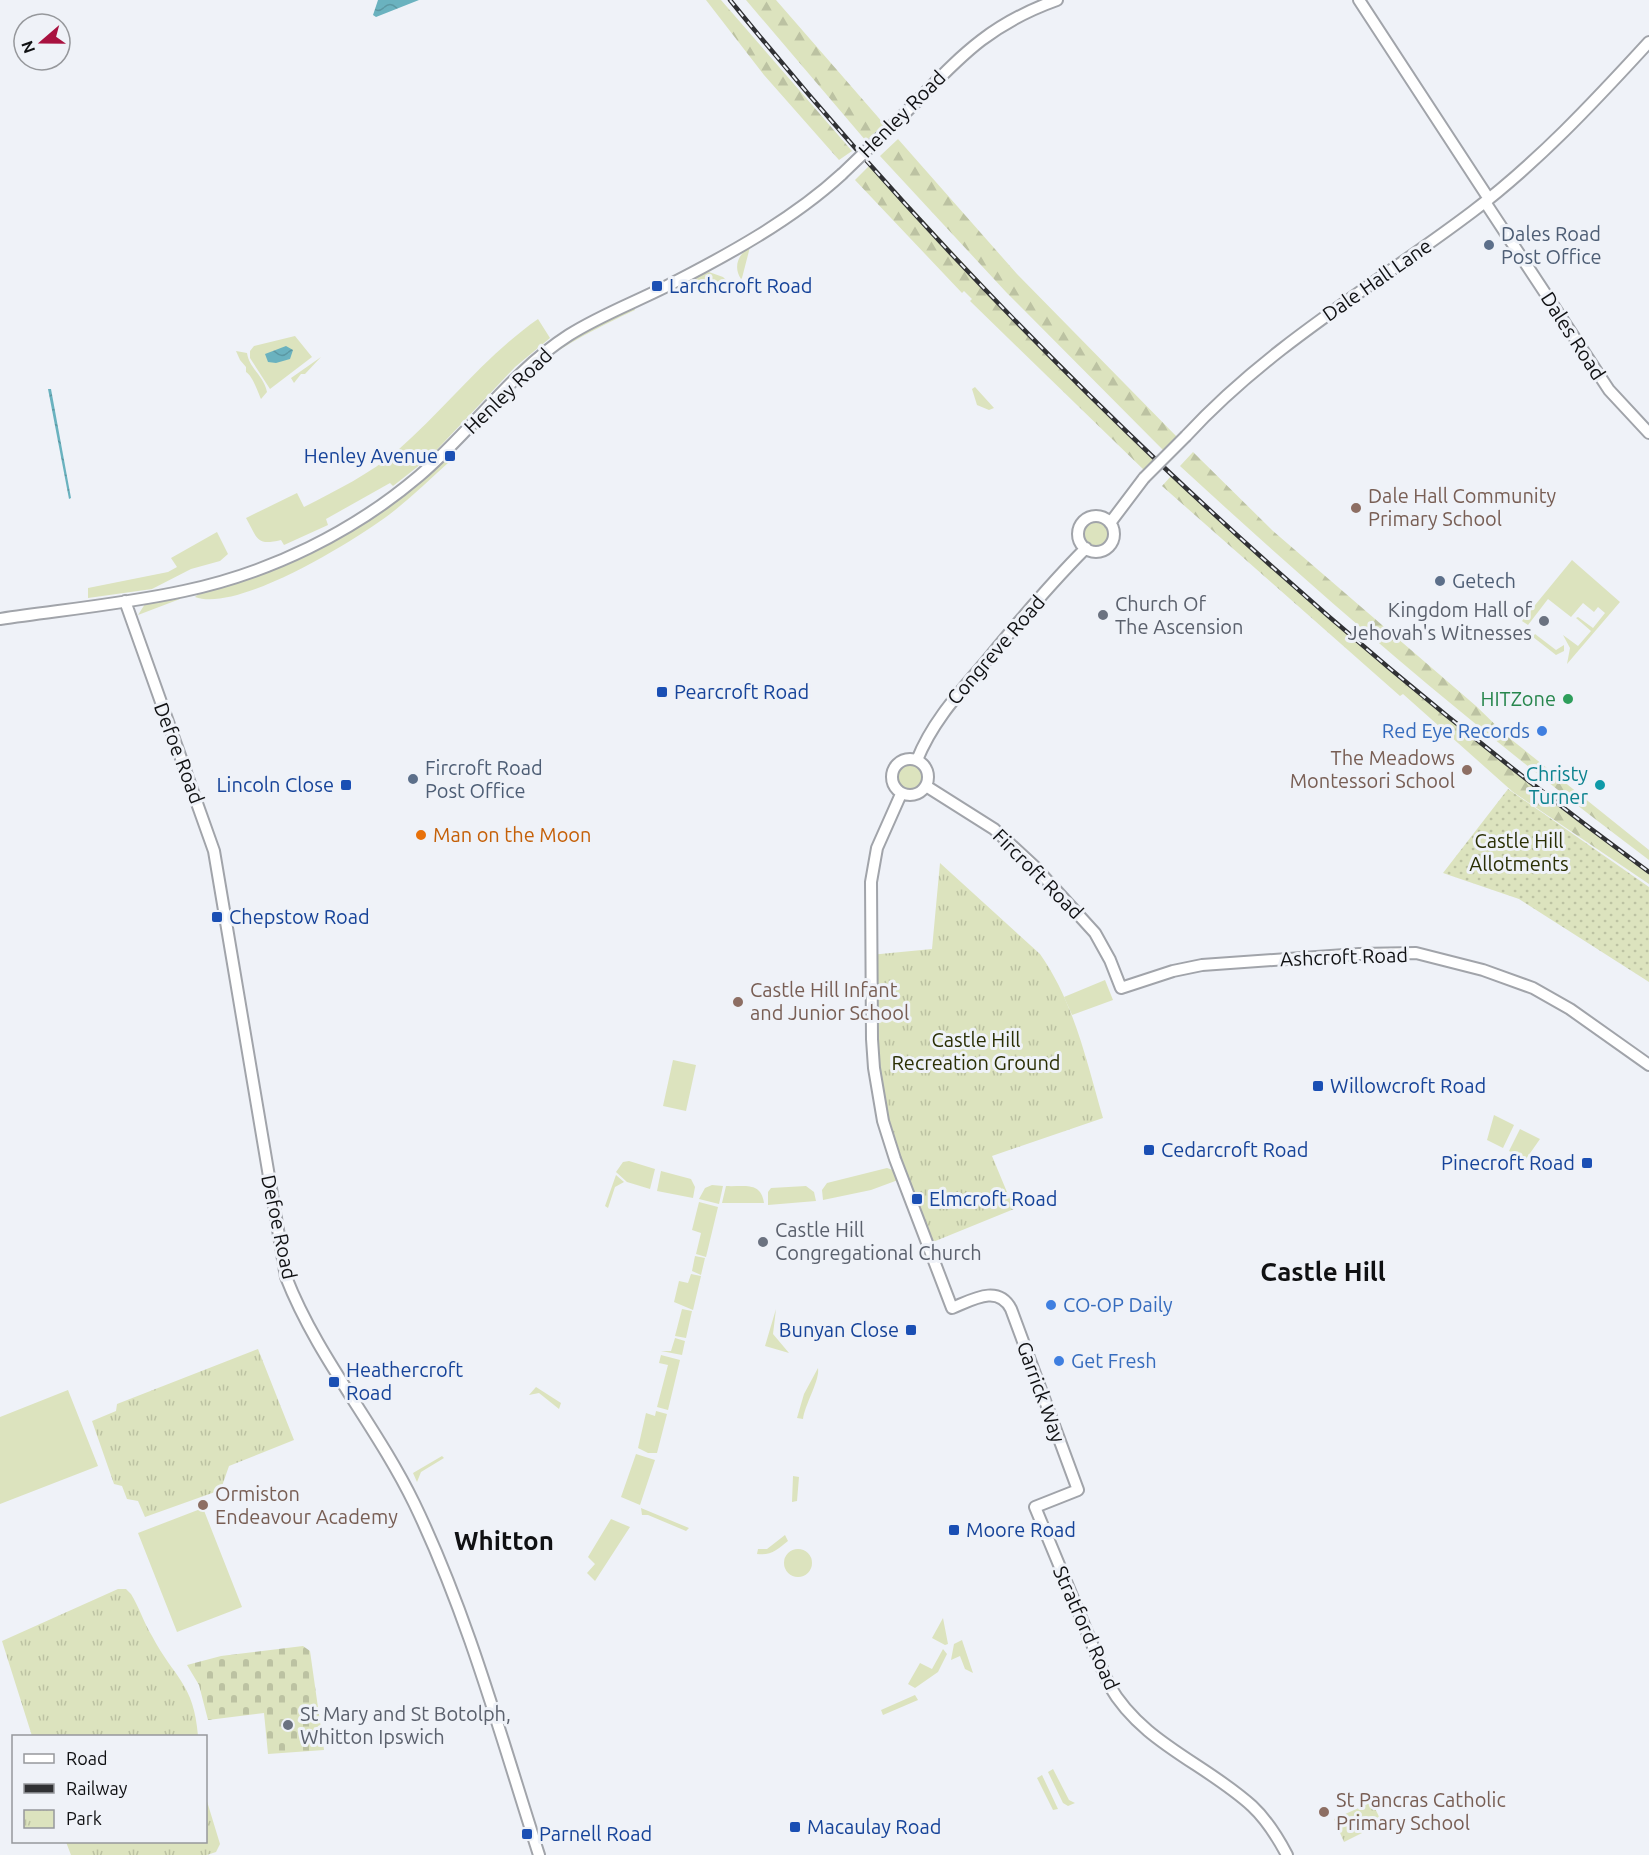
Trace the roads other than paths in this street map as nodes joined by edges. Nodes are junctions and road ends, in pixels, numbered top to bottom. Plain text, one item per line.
1 (1057, 0) edge
2 (1359, 0) edge
3 (1649, 42) edge
4 (1487, 201) junction
5 (1649, 432) edge
6 (1110, 523) junction
7 (1086, 548) junction
8 (125, 601) junction
9 (0, 619) edge
10 (916, 760) junction
11 (926, 786) junction
12 (901, 794) junction
13 (1122, 988) joint
14 (1649, 1065) edge
15 (1035, 1507) joint
16 (539, 1855) edge
17 (1287, 1855) edge

1 - 8 street, Henley Road, bridge
2 - 4 street, Dales Road
3 - 4 street, Dale Hall Lane
4 - 5 street, Dales Road
4 - 6 street, Dale Hall Lane, bridge
6 - 7 street
6 - 7 street
7 - 10 street, Congreve Road
8 - 9 street, Henley Road
8 - 16 street, Defoe Road
10 - 11 street
10 - 12 street
11 - 12 street
11 - 13 street, Fircroft Road
12 - 15 street, Garrick Way
13 - 14 street, Ashcroft Road
15 - 17 street, Stratford Road

